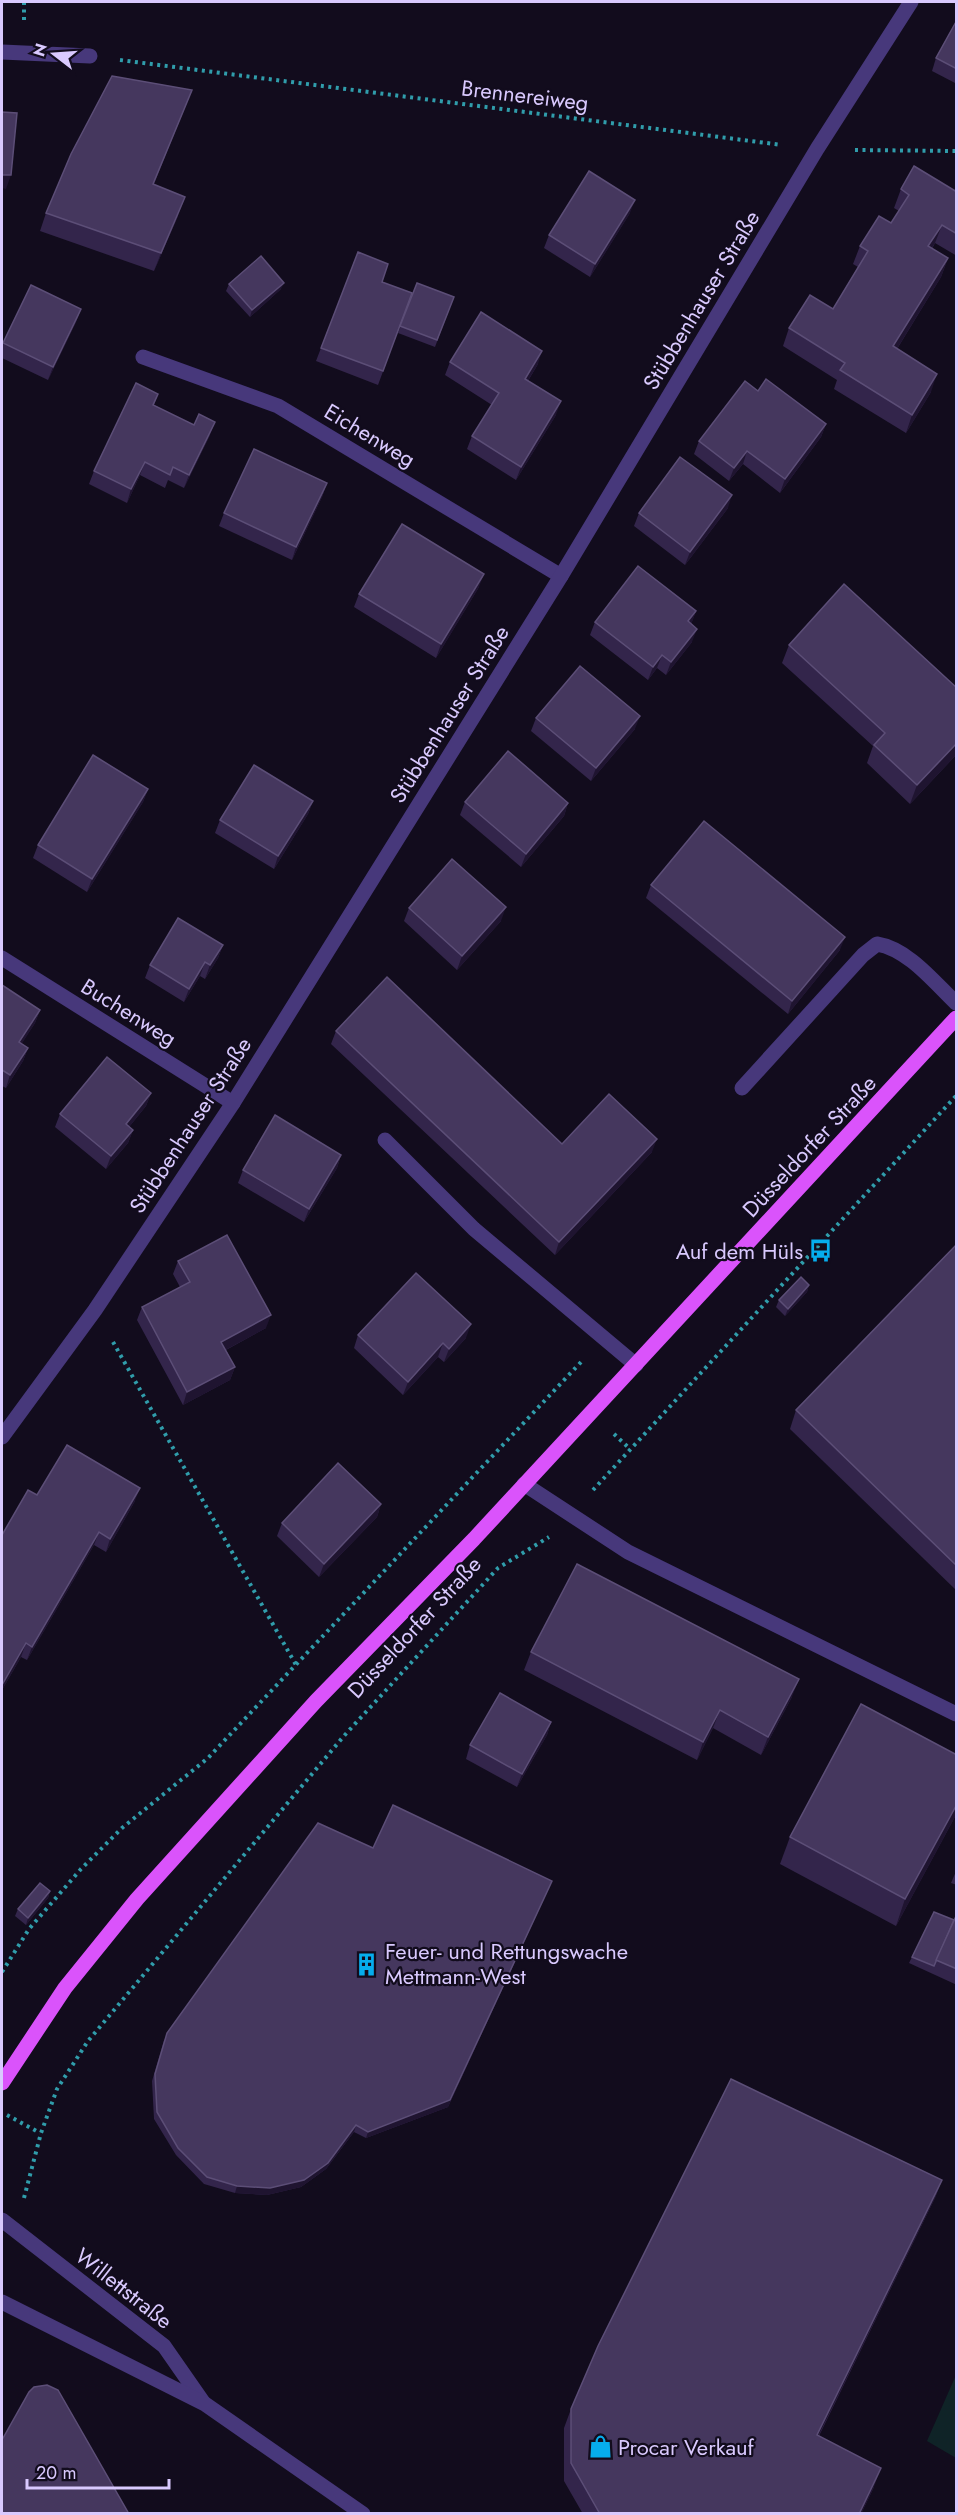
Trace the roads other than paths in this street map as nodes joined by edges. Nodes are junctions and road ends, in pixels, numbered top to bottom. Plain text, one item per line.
1 (911, 2) edge
2 (2, 52) edge
3 (90, 56) road end
4 (143, 357) dead end
5 (561, 576) junction
6 (2, 958) edge
7 (957, 1003) edge
8 (957, 1018) edge
9 (742, 1088) dead end
10 (233, 1103) junction
11 (385, 1140) dead end
12 (636, 1365) junction
13 (2, 1437) edge
14 (524, 1484) junction
15 (957, 1714) edge
16 (2, 2083) edge
17 (2, 2220) edge
18 (2, 2302) edge
19 (205, 2404) junction
20 (363, 2514) edge

1 - 5 street, Stübbenhauser Straße
2 - 3 street
4 - 5 street, Eichenweg
5 - 10 street, Stübbenhauser Straße
6 - 10 street, Buchenweg
7 - 9 street
8 - 12 main road, Düsseldorfer Straße
10 - 13 street, Stübbenhauser Straße
11 - 12 street
12 - 14 main road, Düsseldorfer Straße
14 - 15 street
14 - 16 main road, Düsseldorfer Straße
17 - 19 street, Willettstraße
18 - 19 street, Willettstraße
19 - 20 street, Willettstraße

